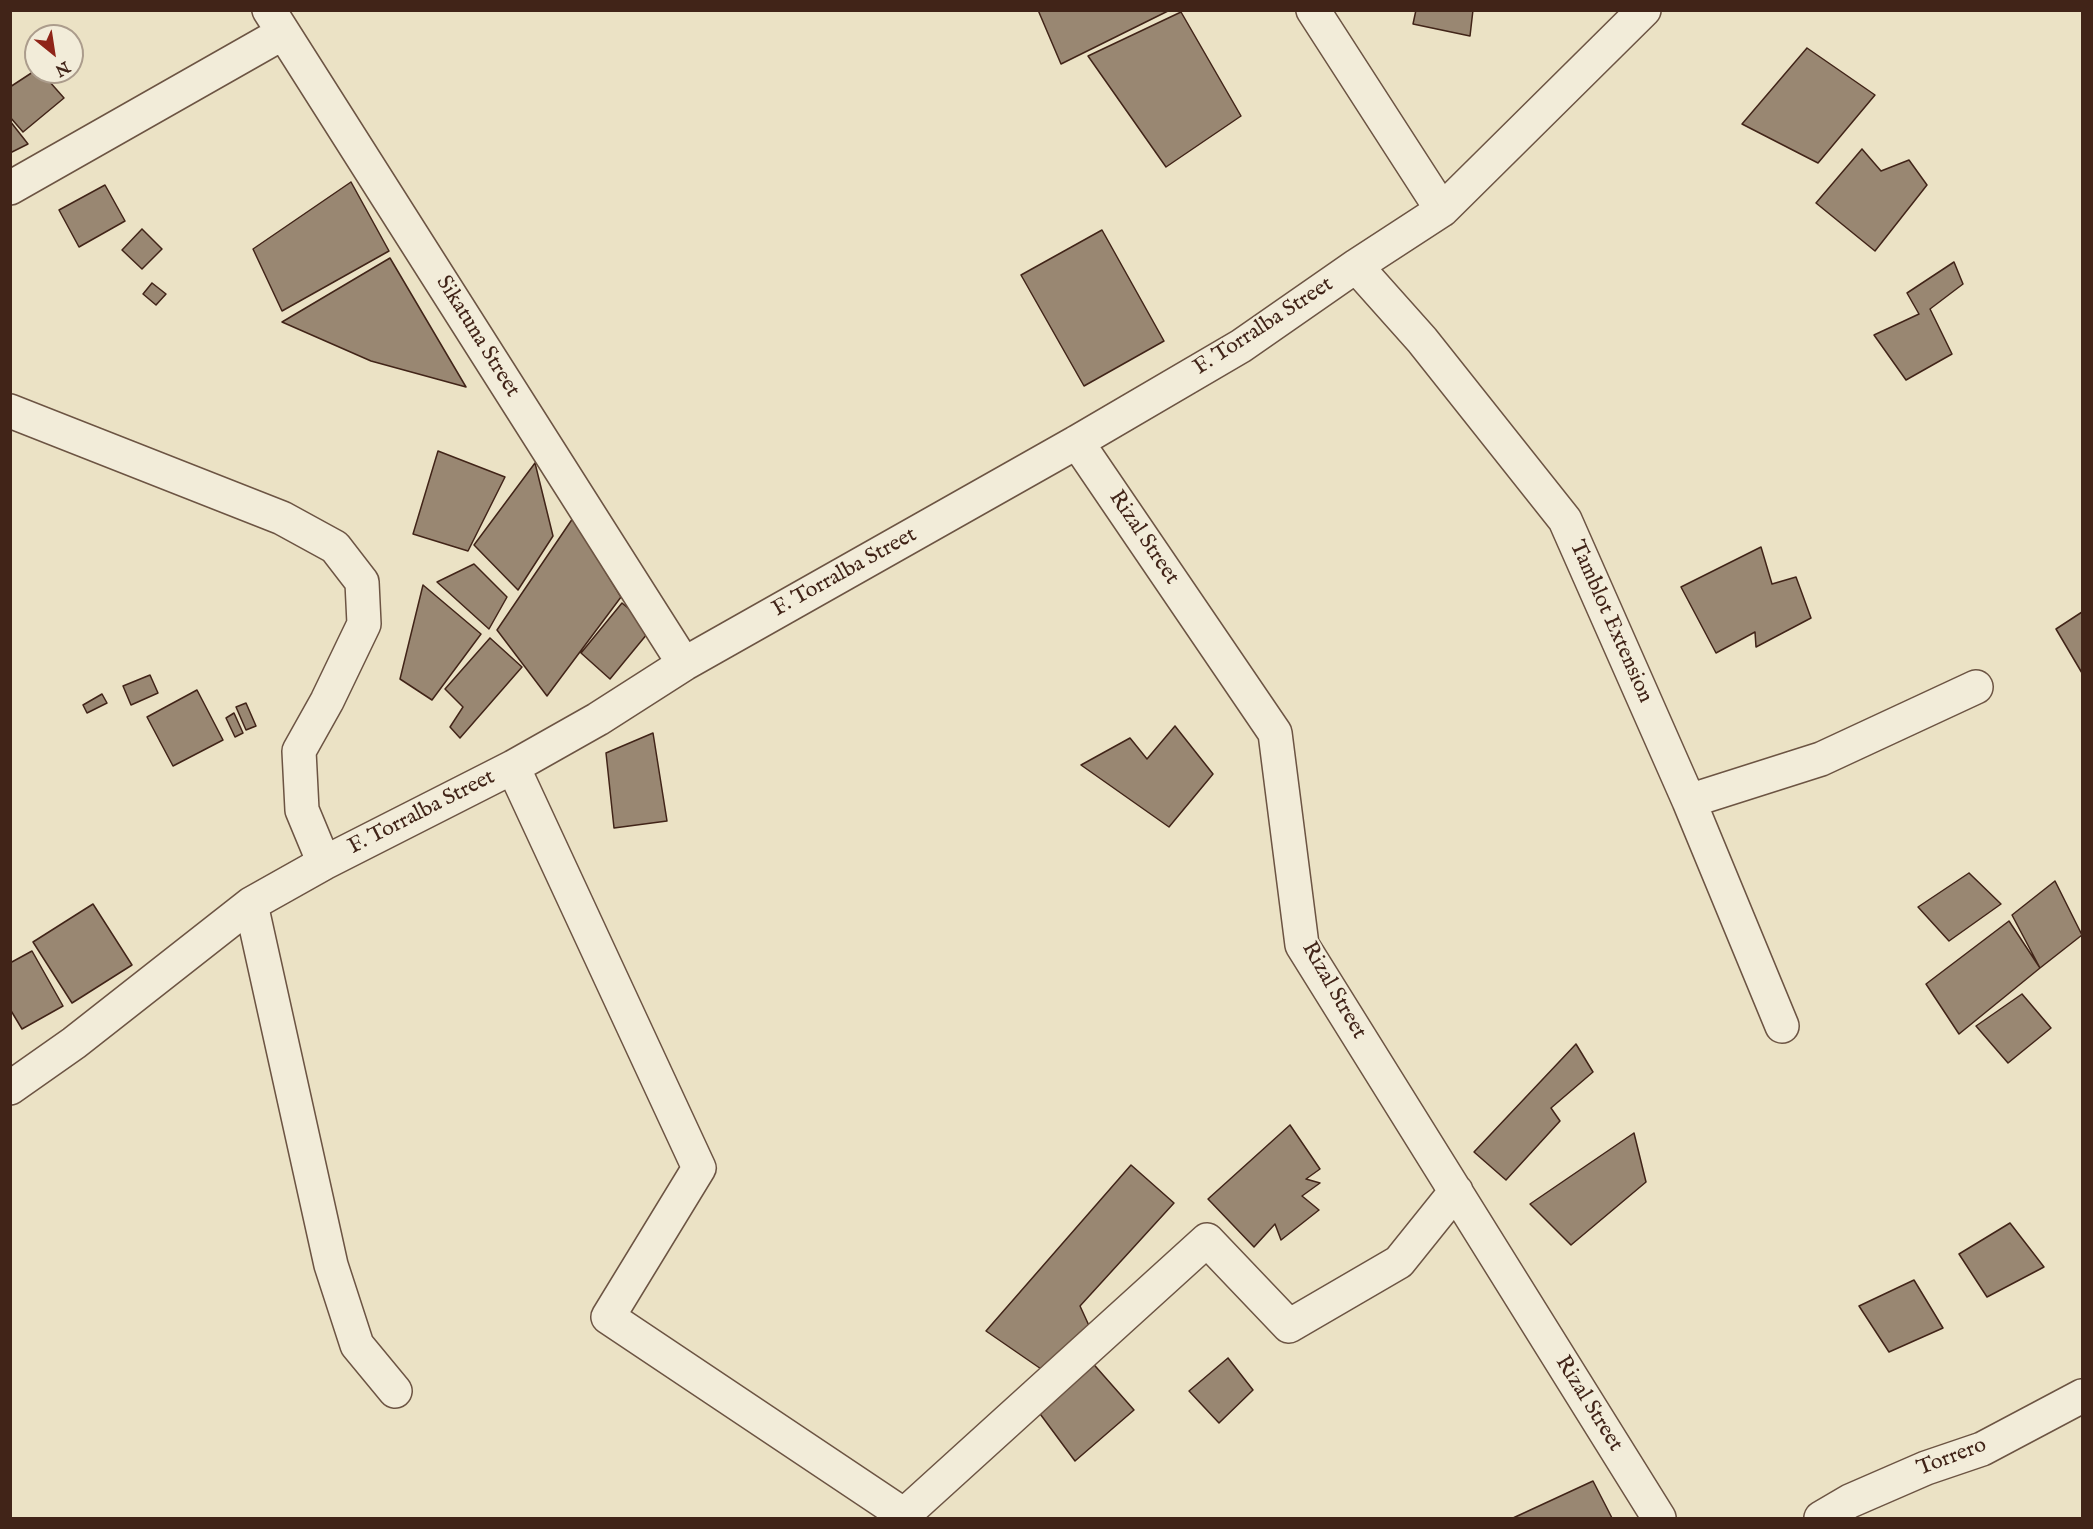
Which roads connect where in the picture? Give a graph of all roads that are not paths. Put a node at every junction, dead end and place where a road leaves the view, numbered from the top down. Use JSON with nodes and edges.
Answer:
{"nodes":[{"id":1,"x":1313,"y":10,"type":"edge"},
{"id":2,"x":1644,"y":10,"type":"edge"},
{"id":3,"x":276,"y":22,"type":"edge"},
{"id":4,"x":10,"y":188,"type":"edge"},
{"id":5,"x":1442,"y":210,"type":"junction"},
{"id":6,"x":1356,"y":266,"type":"junction"},
{"id":7,"x":10,"y":411,"type":"edge"},
{"id":8,"x":1077,"y":442,"type":"junction"},
{"id":9,"x":684,"y":664,"type":"junction"},
{"id":10,"x":1976,"y":687,"type":"dead end"},
{"id":11,"x":513,"y":767,"type":"junction"},
{"id":12,"x":1689,"y":801,"type":"junction"},
{"id":13,"x":324,"y":863,"type":"junction"},
{"id":14,"x":251,"y":904,"type":"junction"},
{"id":15,"x":1782,"y":1026,"type":"dead end"},
{"id":16,"x":10,"y":1088,"type":"edge"},
{"id":17,"x":1456,"y":1191,"type":"junction"},
{"id":18,"x":395,"y":1391,"type":"dead end"},
{"id":19,"x":2082,"y":1396,"type":"edge"},
{"id":20,"x":1855,"y":1510,"type":"edge"},
{"id":21,"x":1659,"y":1518,"type":"edge"},
{"id":22,"x":1821,"y":1518,"type":"edge"}],
"edges":[{"from":1,"to":5,"type":"street"},
{"from":2,"to":5,"type":"street","name":"F. Torralba Street"},
{"from":3,"to":4,"type":"street"},
{"from":3,"to":9,"type":"street","name":"Sikatuna Street"},
{"from":5,"to":6,"type":"street","name":"F. Torralba Street"},
{"from":6,"to":8,"type":"street","name":"F. Torralba Street"},
{"from":6,"to":12,"type":"street","name":"Tamblot Extension"},
{"from":7,"to":13,"type":"street"},
{"from":8,"to":9,"type":"street","name":"F. Torralba Street"},
{"from":8,"to":17,"type":"street","name":"Rizal Street"},
{"from":9,"to":11,"type":"street","name":"F. Torralba Street"},
{"from":10,"to":12,"type":"street"},
{"from":11,"to":13,"type":"street","name":"F. Torralba Street"},
{"from":11,"to":17,"type":"street"},
{"from":12,"to":15,"type":"street","name":"Tamblot Extension"},
{"from":13,"to":14,"type":"street","name":"F. Torralba Street"},
{"from":14,"to":16,"type":"street","name":"F. Torralba Street"},
{"from":14,"to":18,"type":"street"},
{"from":17,"to":21,"type":"street","name":"Rizal Street"},
{"from":19,"to":20,"type":"street","name":"Torrero"},
{"from":20,"to":22,"type":"street","name":"Torrero"}]}
